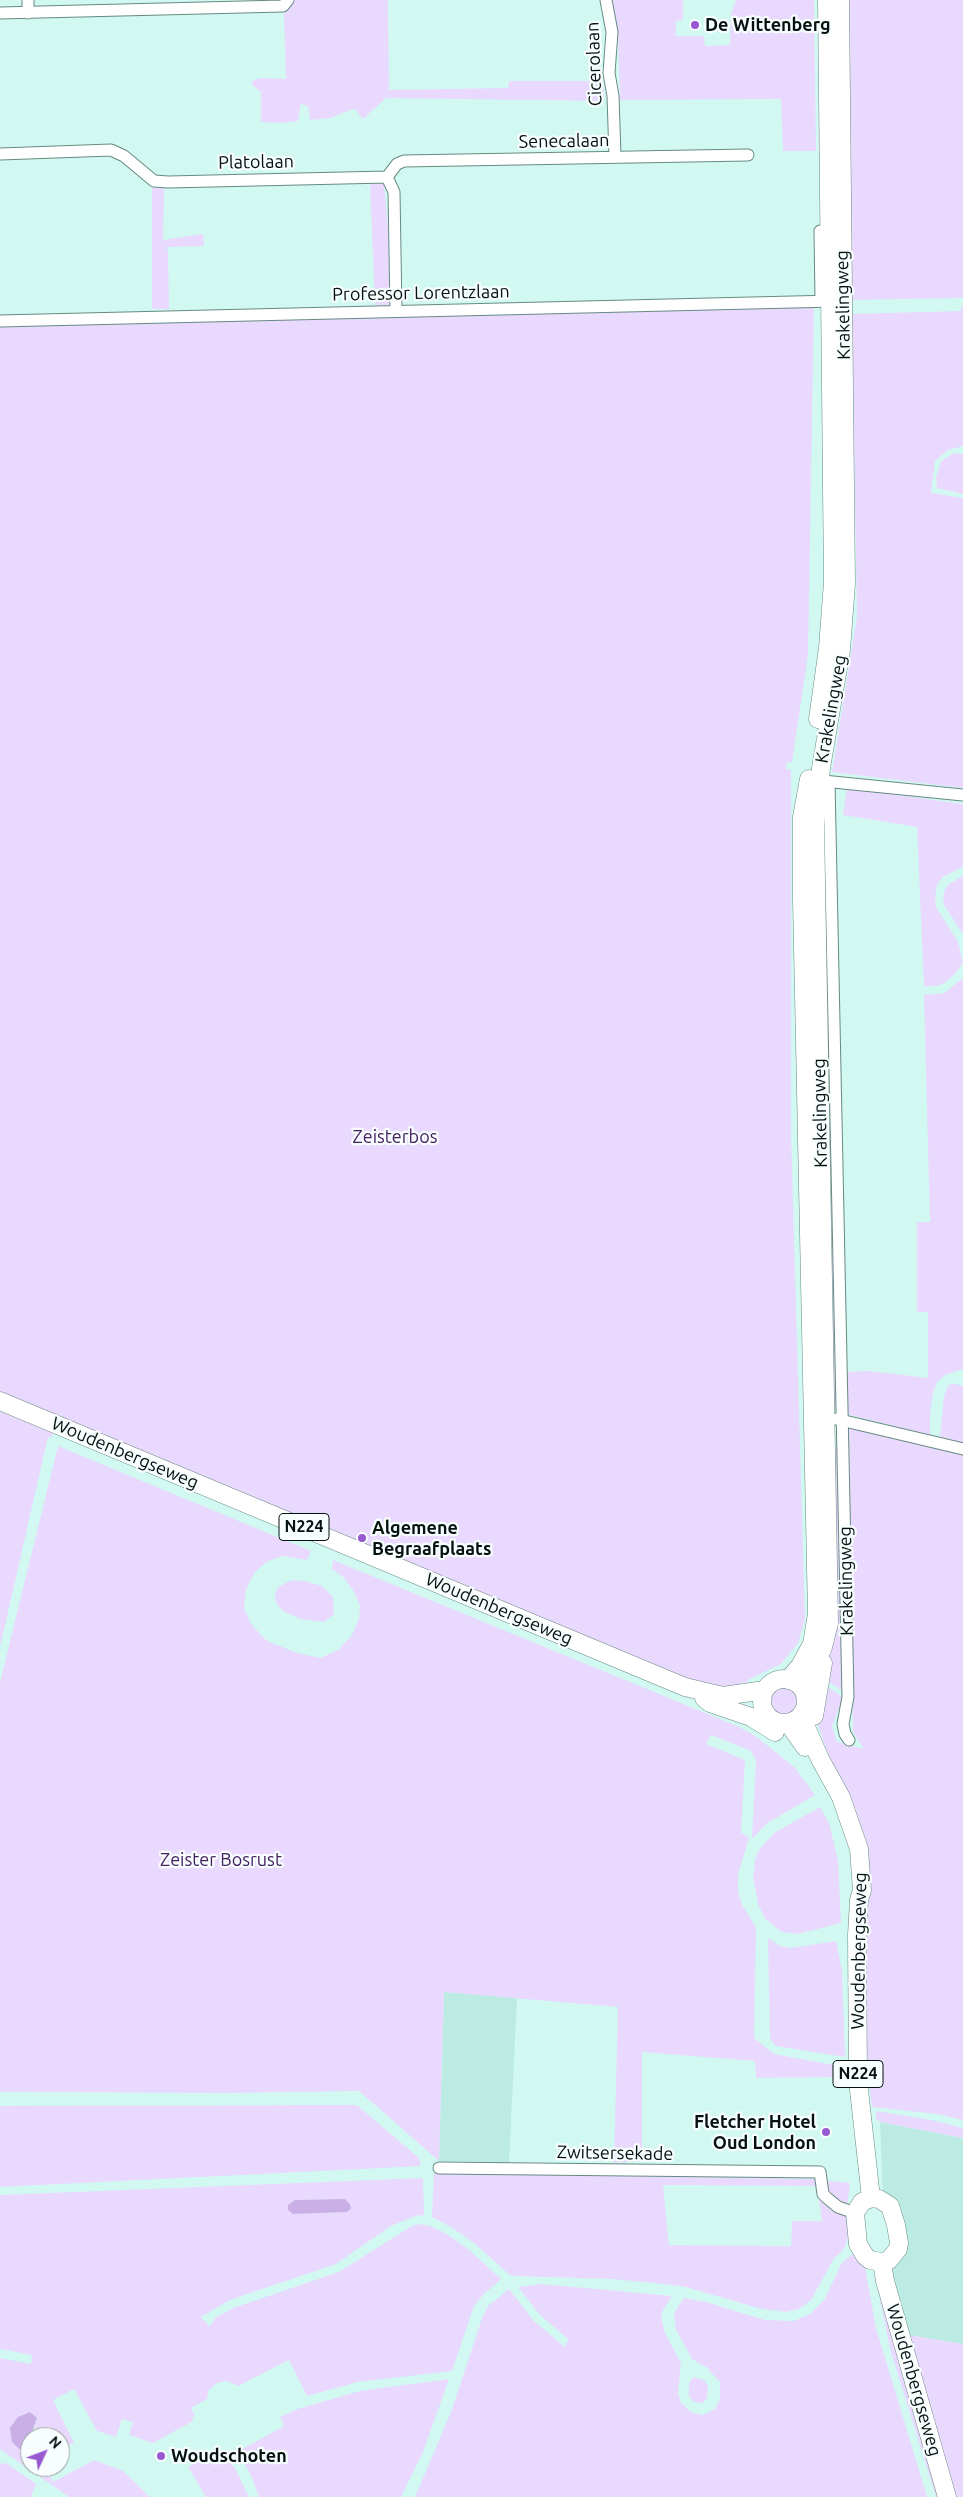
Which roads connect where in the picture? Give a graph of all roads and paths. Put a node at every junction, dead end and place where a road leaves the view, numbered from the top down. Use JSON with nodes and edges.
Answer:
{"nodes":[{"id":1,"x":28,"y":0,"type":"edge"},
{"id":2,"x":288,"y":0,"type":"edge"},
{"id":3,"x":606,"y":0,"type":"edge"},
{"id":4,"x":827,"y":0,"type":"edge"},
{"id":5,"x":840,"y":0,"type":"edge"},
{"id":6,"x":28,"y":12,"type":"junction"},
{"id":7,"x":0,"y":13,"type":"edge"},
{"id":8,"x":0,"y":154,"type":"edge"},
{"id":9,"x":748,"y":155,"type":"dead end"},
{"id":10,"x":614,"y":157,"type":"junction"},
{"id":11,"x":386,"y":177,"type":"junction"},
{"id":12,"x":820,"y":231,"type":"dead end"},
{"id":13,"x":832,"y":301,"type":"junction"},
{"id":14,"x":396,"y":311,"type":"junction"},
{"id":15,"x":0,"y":321,"type":"edge"},
{"id":16,"x":819,"y":779,"type":"junction"},
{"id":17,"x":963,"y":795,"type":"edge"},
{"id":18,"x":0,"y":1401,"type":"edge"},
{"id":19,"x":828,"y":1418,"type":"junction"},
{"id":20,"x":963,"y":1449,"type":"edge"},
{"id":21,"x":823,"y":1647,"type":"junction"},
{"id":22,"x":788,"y":1680,"type":"junction"},
{"id":23,"x":695,"y":1690,"type":"junction"},
{"id":24,"x":765,"y":1690,"type":"junction"},
{"id":25,"x":804,"y":1690,"type":"junction"},
{"id":26,"x":723,"y":1696,"type":"junction"},
{"id":27,"x":764,"y":1710,"type":"junction"},
{"id":28,"x":794,"y":1720,"type":"junction"},
{"id":29,"x":849,"y":1740,"type":"dead end"},
{"id":30,"x":812,"y":1750,"type":"junction"},
{"id":31,"x":439,"y":2168,"type":"dead end"},
{"id":32,"x":871,"y":2198,"type":"junction"},
{"id":33,"x":855,"y":2213,"type":"junction"},
{"id":34,"x":882,"y":2262,"type":"junction"},
{"id":35,"x":947,"y":2497,"type":"edge"}],
"edges":[{"from":1,"to":6,"type":"street"},
{"from":2,"to":6,"type":"street"},
{"from":3,"to":10,"type":"street","name":"Cicerolaan"},
{"from":4,"to":13,"type":"main road","name":"Krakelingweg"},
{"from":5,"to":13,"type":"main road","name":"Krakelingweg"},
{"from":6,"to":7,"type":"street"},
{"from":8,"to":11,"type":"street","name":"Platolaan"},
{"from":9,"to":10,"type":"street","name":"Senecalaan"},
{"from":10,"to":11,"type":"street","name":"Senecalaan"},
{"from":11,"to":14,"type":"street"},
{"from":12,"to":13,"type":"street","name":"Krakelingweg"},
{"from":13,"to":14,"type":"street","name":"Professor Lorentzlaan"},
{"from":13,"to":16,"type":"main road","name":"Krakelingweg"},
{"from":14,"to":15,"type":"street","name":"Professor Lorentzlaan"},
{"from":16,"to":17,"type":"street"},
{"from":16,"to":19,"type":"main road","name":"Krakelingweg"},
{"from":18,"to":23,"type":"main road","name":"Woudenbergseweg","number":"N224"},
{"from":19,"to":20,"type":"street"},
{"from":19,"to":21,"type":"main road","name":"Krakelingweg"},
{"from":19,"to":22,"type":"main road","name":"Krakelingweg"},
{"from":19,"to":29,"type":"street","name":"Krakelingweg"},
{"from":21,"to":25,"type":"main road","name":"Krakelingweg"},
{"from":21,"to":30,"type":"main road"},
{"from":22,"to":24,"type":"main road","number":"N224"},
{"from":22,"to":25,"type":"main road"},
{"from":23,"to":26,"type":"main road","name":"Woudenbergseweg","number":"N224"},
{"from":23,"to":30,"type":"main road","number":"N224"},
{"from":24,"to":26,"type":"main road","name":"Woudenbergseweg","number":"N224"},
{"from":24,"to":27,"type":"main road"},
{"from":25,"to":28,"type":"main road"},
{"from":26,"to":27,"type":"main road","name":"Woudenbergseweg","number":"N224"},
{"from":27,"to":28,"type":"main road","number":"N224"},
{"from":28,"to":30,"type":"main road","number":"N224"},
{"from":30,"to":32,"type":"main road","name":"Woudenbergseweg","number":"N224"},
{"from":31,"to":33,"type":"street","name":"Zwitsersekade"},
{"from":32,"to":33,"type":"main road"},
{"from":32,"to":34,"type":"main road"},
{"from":33,"to":34,"type":"main road"},
{"from":34,"to":35,"type":"main road","name":"Woudenbergseweg"}]}
